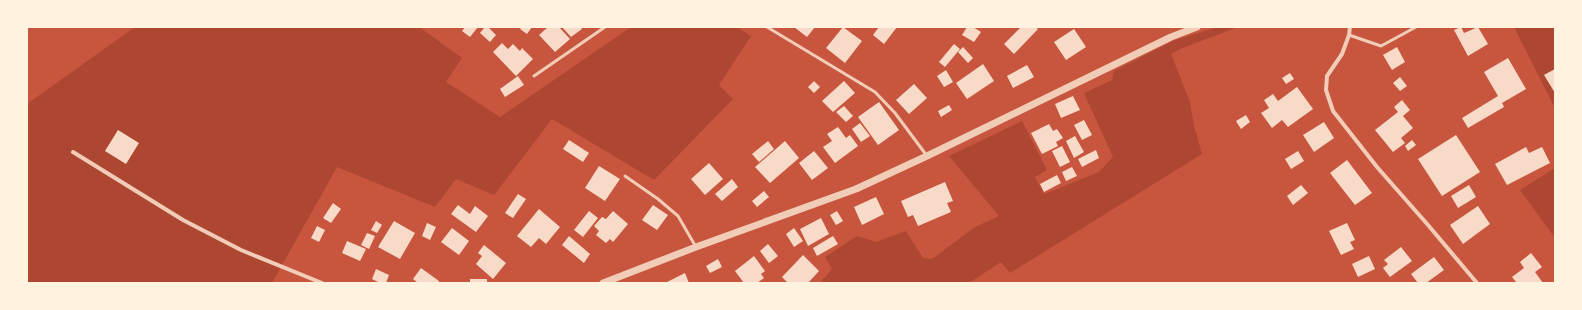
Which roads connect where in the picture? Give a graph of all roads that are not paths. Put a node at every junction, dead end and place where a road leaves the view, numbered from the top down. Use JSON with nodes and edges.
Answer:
{"nodes":[{"id":1,"x":604,"y":27,"type":"edge"},
{"id":2,"x":767,"y":27,"type":"edge"},
{"id":3,"x":1197,"y":27,"type":"edge"},
{"id":4,"x":1350,"y":27,"type":"edge"},
{"id":5,"x":1416,"y":27,"type":"edge"},
{"id":6,"x":1349,"y":35,"type":"junction"},
{"id":7,"x":534,"y":76,"type":"dead end"},
{"id":8,"x":73,"y":152,"type":"dead end"},
{"id":9,"x":927,"y":156,"type":"junction"},
{"id":10,"x":625,"y":176,"type":"dead end"},
{"id":11,"x":696,"y":247,"type":"junction"},
{"id":12,"x":322,"y":283,"type":"edge"},
{"id":13,"x":603,"y":283,"type":"edge"},
{"id":14,"x":1477,"y":283,"type":"edge"}],
"edges":[{"from":1,"to":7,"type":"lane"},
{"from":2,"to":9,"type":"lane"},
{"from":3,"to":9,"type":"street"},
{"from":4,"to":6,"type":"street"},
{"from":5,"to":6,"type":"lane"},
{"from":6,"to":14,"type":"street"},
{"from":8,"to":12,"type":"street"},
{"from":9,"to":11,"type":"street"},
{"from":10,"to":11,"type":"lane"},
{"from":11,"to":13,"type":"street"}]}
